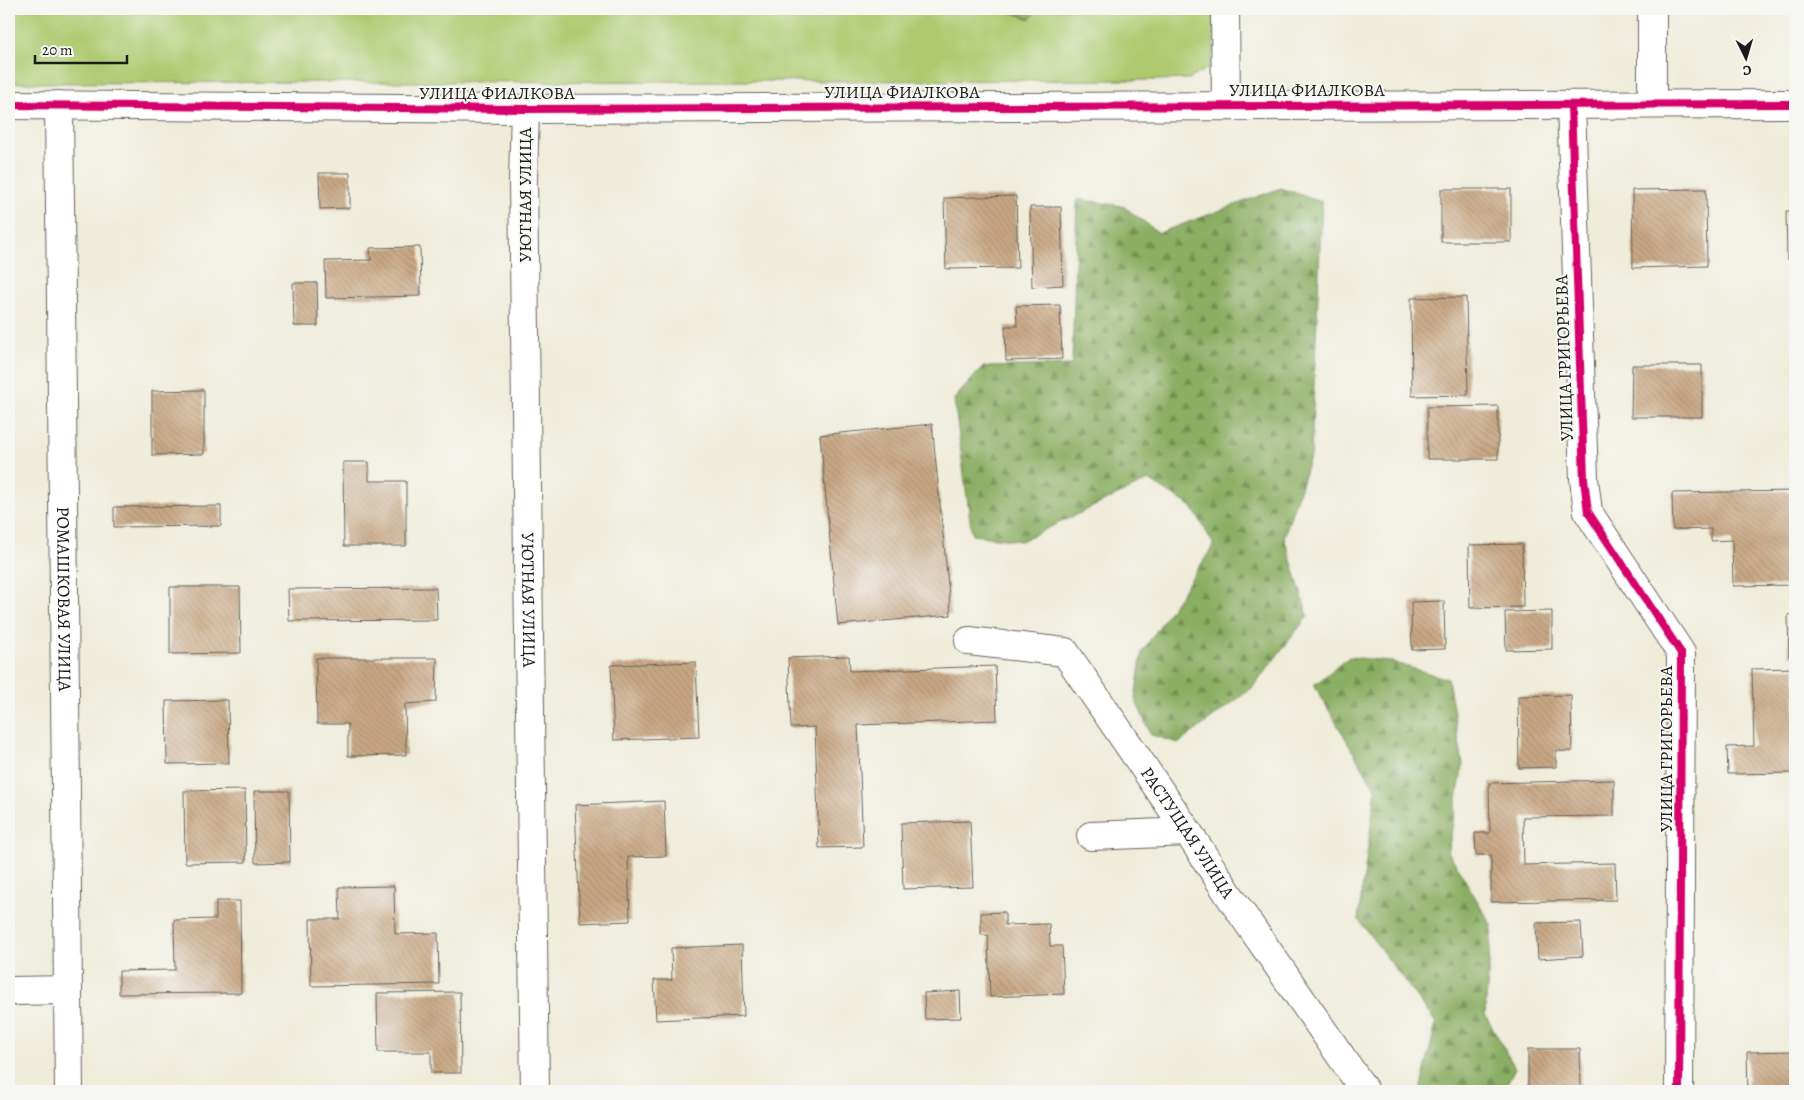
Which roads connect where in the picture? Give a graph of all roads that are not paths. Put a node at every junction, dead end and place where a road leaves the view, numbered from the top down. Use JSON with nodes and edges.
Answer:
{"nodes":[{"id":1,"x":1225,"y":9,"type":"edge"},
{"id":2,"x":1652,"y":9,"type":"edge"},
{"id":3,"x":1652,"y":104,"type":"junction"},
{"id":4,"x":1795,"y":104,"type":"edge"},
{"id":5,"x":9,"y":105,"type":"edge"},
{"id":6,"x":59,"y":105,"type":"junction"},
{"id":7,"x":1570,"y":105,"type":"junction"},
{"id":8,"x":1226,"y":106,"type":"junction"},
{"id":9,"x":525,"y":109,"type":"junction"},
{"id":10,"x":969,"y":641,"type":"dead end"},
{"id":11,"x":1188,"y":832,"type":"junction"},
{"id":12,"x":1091,"y":836,"type":"dead end"},
{"id":13,"x":66,"y":990,"type":"junction"},
{"id":14,"x":13,"y":991,"type":"dead end"},
{"id":15,"x":69,"y":1091,"type":"edge"},
{"id":16,"x":535,"y":1091,"type":"edge"},
{"id":17,"x":1365,"y":1091,"type":"edge"},
{"id":18,"x":1679,"y":1091,"type":"edge"}],
"edges":[{"from":1,"to":8,"type":"street"},
{"from":2,"to":3,"type":"street"},
{"from":3,"to":4,"type":"street","name":"УЛИЦА ФИАЛКОВА"},
{"from":3,"to":7,"type":"street","name":"УЛИЦА ФИАЛКОВА"},
{"from":5,"to":6,"type":"street","name":"УЛИЦА ФИАЛКОВА"},
{"from":6,"to":9,"type":"street","name":"УЛИЦА ФИАЛКОВА"},
{"from":6,"to":13,"type":"street","name":"РОМАШКОВАЯ УЛИЦА"},
{"from":7,"to":8,"type":"street","name":"УЛИЦА ФИАЛКОВА"},
{"from":7,"to":18,"type":"street","name":"УЛИЦА ГРИГОРЬЕВА"},
{"from":8,"to":9,"type":"street","name":"УЛИЦА ФИАЛКОВА"},
{"from":9,"to":16,"type":"street","name":"УЮТНАЯ УЛИЦА"},
{"from":10,"to":11,"type":"street","name":"РАСТУЩАЯ УЛИЦА"},
{"from":11,"to":12,"type":"street"},
{"from":11,"to":17,"type":"street","name":"РАСТУЩАЯ УЛИЦА"},
{"from":13,"to":14,"type":"street"},
{"from":13,"to":15,"type":"street","name":"РОМАШКОВАЯ УЛИЦА"}]}
